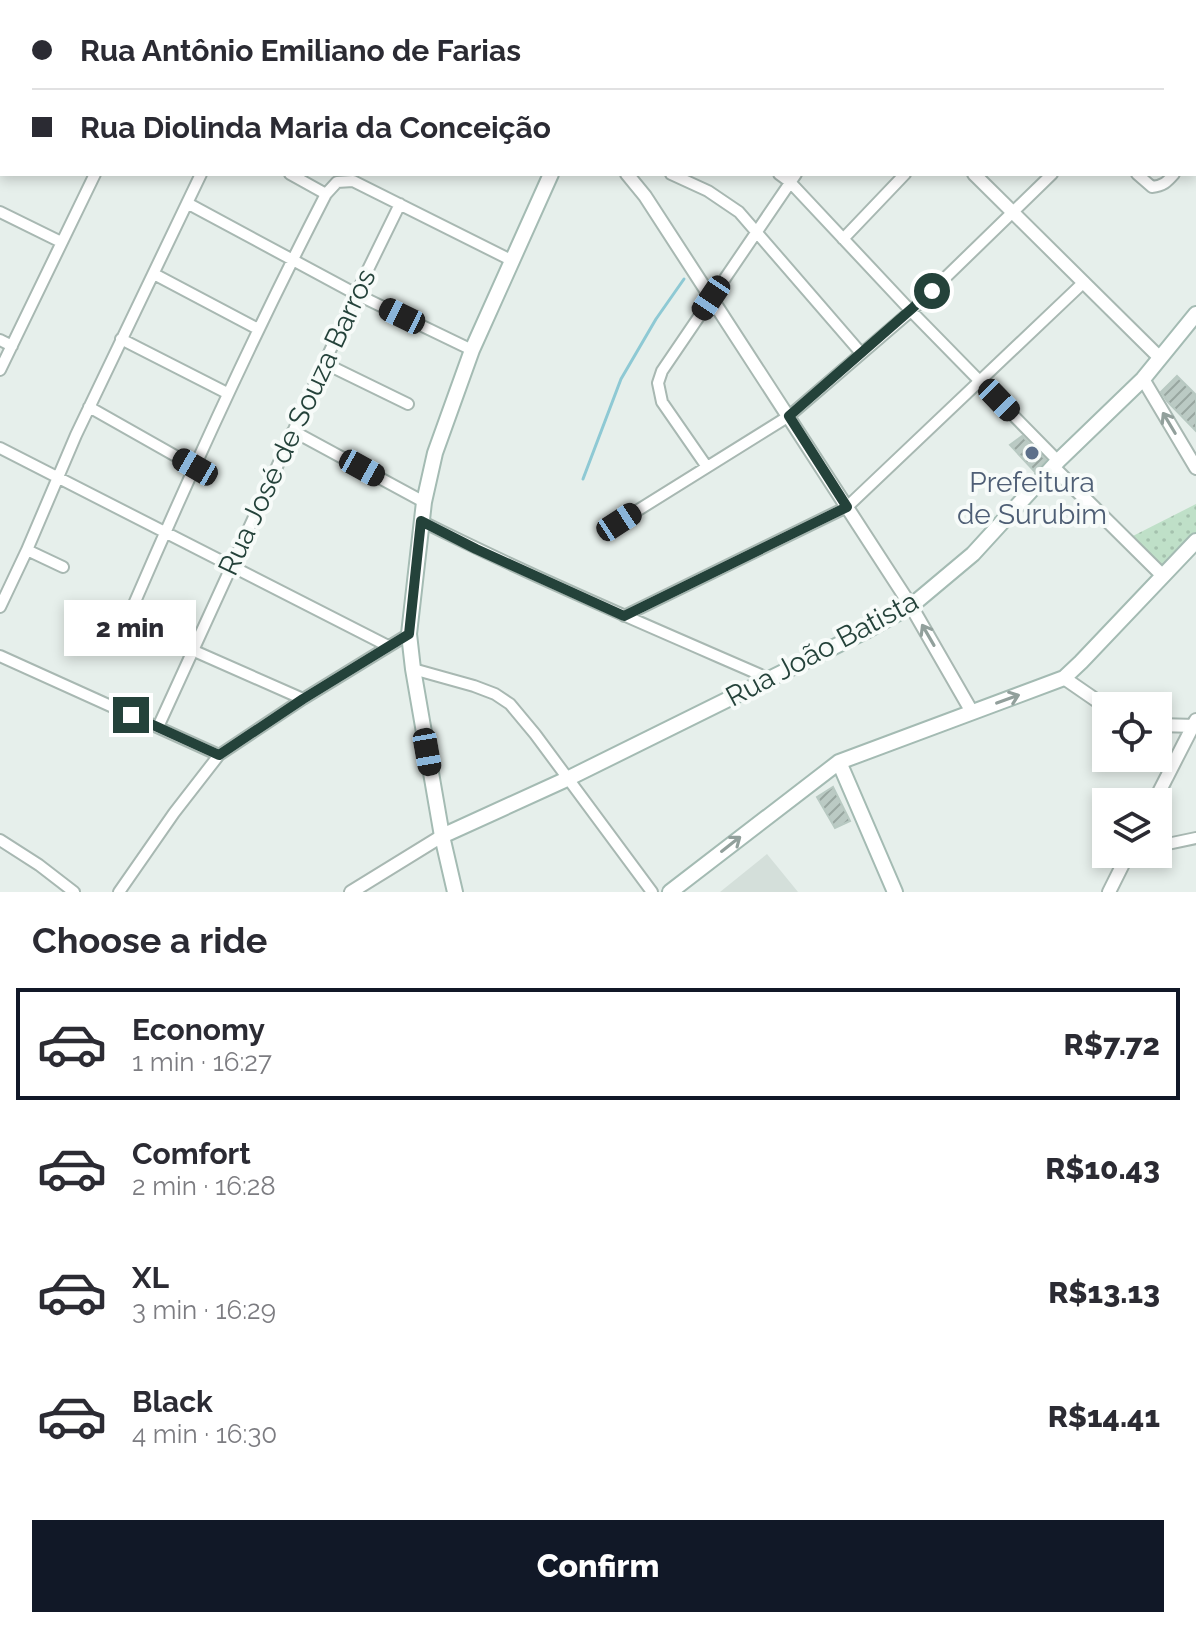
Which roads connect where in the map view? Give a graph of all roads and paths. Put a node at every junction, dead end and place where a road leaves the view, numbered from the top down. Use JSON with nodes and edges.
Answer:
{"nodes":[{"id":1,"x":94,"y":176,"type":"edge"},
{"id":2,"x":200,"y":176,"type":"edge"},
{"id":3,"x":294,"y":176,"type":"edge"},
{"id":4,"x":550,"y":176,"type":"edge"},
{"id":5,"x":632,"y":176,"type":"edge"},
{"id":6,"x":675,"y":176,"type":"edge"},
{"id":7,"x":903,"y":176,"type":"edge"},
{"id":8,"x":976,"y":176,"type":"edge"},
{"id":9,"x":1050,"y":176,"type":"edge"},
{"id":10,"x":1139,"y":176,"type":"edge"},
{"id":11,"x":1172,"y":176,"type":"edge"},
{"id":12,"x":793,"y":178,"type":"edge"},
{"id":13,"x":326,"y":194,"type":"junction"},
{"id":14,"x":187,"y":203,"type":"junction"},
{"id":15,"x":400,"y":204,"type":"junction"},
{"id":16,"x":0,"y":212,"type":"edge"},
{"id":17,"x":1014,"y":213,"type":"junction"},
{"id":18,"x":757,"y":232,"type":"junction"},
{"id":19,"x":843,"y":239,"type":"junction"},
{"id":20,"x":61,"y":242,"type":"junction"},
{"id":21,"x":292,"y":260,"type":"junction"},
{"id":22,"x":511,"y":260,"type":"junction"},
{"id":23,"x":154,"y":274,"type":"junction"},
{"id":24,"x":1084,"y":282,"type":"junction"},
{"id":25,"x":356,"y":294,"type":"junction"},
{"id":26,"x":711,"y":298,"type":"junction"},
{"id":27,"x":911,"y":311,"type":"junction"},
{"id":28,"x":1196,"y":314,"type":"edge"},
{"id":29,"x":258,"y":329,"type":"junction"},
{"id":30,"x":121,"y":339,"type":"junction"},
{"id":31,"x":0,"y":340,"type":"edge"},
{"id":32,"x":12,"y":346,"type":"junction"},
{"id":33,"x":472,"y":350,"type":"junction"},
{"id":34,"x":861,"y":353,"type":"junction"},
{"id":35,"x":1159,"y":357,"type":"junction"},
{"id":36,"x":324,"y":363,"type":"junction"},
{"id":37,"x":0,"y":370,"type":"edge"},
{"id":38,"x":980,"y":379,"type":"junction"},
{"id":39,"x":1143,"y":379,"type":"junction"},
{"id":40,"x":227,"y":393,"type":"junction"},
{"id":41,"x":408,"y":404,"type":"dead end"},
{"id":42,"x":89,"y":407,"type":"junction"},
{"id":43,"x":789,"y":416,"type":"junction"},
{"id":44,"x":293,"y":431,"type":"junction"},
{"id":45,"x":0,"y":448,"type":"edge"},
{"id":46,"x":1055,"y":464,"type":"junction"},
{"id":47,"x":195,"y":467,"type":"junction"},
{"id":48,"x":707,"y":467,"type":"junction"},
{"id":49,"x":1196,"y":468,"type":"edge"},
{"id":50,"x":57,"y":477,"type":"junction"},
{"id":51,"x":424,"y":502,"type":"junction"},
{"id":52,"x":847,"y":507,"type":"junction"},
{"id":53,"x":421,"y":521,"type":"junction"},
{"id":54,"x":619,"y":522,"type":"dead end"},
{"id":55,"x":165,"y":532,"type":"junction"},
{"id":56,"x":1196,"y":541,"type":"edge"},
{"id":57,"x":27,"y":550,"type":"junction"},
{"id":58,"x":231,"y":565,"type":"junction"},
{"id":59,"x":63,"y":567,"type":"dead end"},
{"id":60,"x":1163,"y":576,"type":"junction"},
{"id":61,"x":134,"y":604,"type":"dead end"},
{"id":62,"x":911,"y":606,"type":"junction"},
{"id":63,"x":0,"y":607,"type":"edge"},
{"id":64,"x":624,"y":616,"type":"junction"},
{"id":65,"x":409,"y":634,"type":"junction"},
{"id":66,"x":388,"y":646,"type":"junction"},
{"id":67,"x":192,"y":650,"type":"junction"},
{"id":68,"x":0,"y":656,"type":"edge"},
{"id":69,"x":413,"y":669,"type":"junction"},
{"id":70,"x":1064,"y":678,"type":"junction"},
{"id":71,"x":770,"y":679,"type":"junction"},
{"id":72,"x":1092,"y":697,"type":"edge"},
{"id":73,"x":303,"y":699,"type":"junction"},
{"id":74,"x":972,"y":712,"type":"junction"},
{"id":75,"x":1195,"y":724,"type":"edge"},
{"id":76,"x":1172,"y":725,"type":"edge"},
{"id":77,"x":158,"y":727,"type":"junction"},
{"id":78,"x":219,"y":755,"type":"junction"},
{"id":79,"x":839,"y":762,"type":"junction"},
{"id":80,"x":567,"y":779,"type":"junction"},
{"id":81,"x":1161,"y":788,"type":"edge"},
{"id":82,"x":442,"y":836,"type":"junction"},
{"id":83,"x":1196,"y":838,"type":"edge"},
{"id":84,"x":0,"y":840,"type":"edge"},
{"id":85,"x":1172,"y":843,"type":"edge"},
{"id":86,"x":1121,"y":868,"type":"edge"},
{"id":87,"x":358,"y":890,"type":"edge"},
{"id":88,"x":74,"y":892,"type":"edge"},
{"id":89,"x":119,"y":892,"type":"edge"},
{"id":90,"x":455,"y":892,"type":"edge"},
{"id":91,"x":652,"y":892,"type":"edge"},
{"id":92,"x":670,"y":892,"type":"edge"},
{"id":93,"x":895,"y":892,"type":"edge"},
{"id":94,"x":1109,"y":892,"type":"edge"}],
"edges":[{"from":1,"to":20,"type":"street"},
{"from":2,"to":14,"type":"street"},
{"from":3,"to":13,"type":"street"},
{"from":4,"to":22,"type":"main road"},
{"from":5,"to":26,"type":"street"},
{"from":6,"to":18,"type":"street"},
{"from":7,"to":19,"type":"street"},
{"from":8,"to":17,"type":"street"},
{"from":9,"to":17,"type":"street"},
{"from":10,"to":11,"type":"street"},
{"from":12,"to":18,"type":"street"},
{"from":12,"to":19,"type":"street"},
{"from":13,"to":15,"type":"street"},
{"from":13,"to":21,"type":"street"},
{"from":14,"to":21,"type":"street"},
{"from":14,"to":23,"type":"street"},
{"from":15,"to":22,"type":"street"},
{"from":15,"to":25,"type":"street","name":"Rua José de Souza Barros"},
{"from":16,"to":20,"type":"street"},
{"from":17,"to":24,"type":"street"},
{"from":17,"to":27,"type":"street"},
{"from":18,"to":26,"type":"street"},
{"from":18,"to":34,"type":"street"},
{"from":19,"to":27,"type":"street"},
{"from":20,"to":32,"type":"street"},
{"from":21,"to":25,"type":"street"},
{"from":21,"to":29,"type":"street"},
{"from":22,"to":33,"type":"main road"},
{"from":23,"to":29,"type":"street"},
{"from":23,"to":30,"type":"street"},
{"from":24,"to":35,"type":"street"},
{"from":24,"to":38,"type":"street"},
{"from":25,"to":33,"type":"street"},
{"from":25,"to":36,"type":"street","name":"Rua José de Souza Barros"},
{"from":26,"to":43,"type":"street"},
{"from":26,"to":48,"type":"street"},
{"from":27,"to":34,"type":"street"},
{"from":27,"to":38,"type":"street"},
{"from":28,"to":35,"type":"main road","name":"Rua João Batista"},
{"from":29,"to":40,"type":"street"},
{"from":30,"to":40,"type":"street"},
{"from":30,"to":42,"type":"street"},
{"from":31,"to":32,"type":"street"},
{"from":32,"to":37,"type":"street"},
{"from":33,"to":51,"type":"main road"},
{"from":34,"to":43,"type":"street"},
{"from":35,"to":39,"type":"main road","name":"Rua João Batista"},
{"from":36,"to":41,"type":"street"},
{"from":36,"to":44,"type":"street","name":"Rua José de Souza Barros"},
{"from":38,"to":46,"type":"street"},
{"from":38,"to":52,"type":"street"},
{"from":39,"to":46,"type":"main road","name":"Rua João Batista"},
{"from":49,"to":39,"type":"street","one_way":true},
{"from":40,"to":47,"type":"street"},
{"from":42,"to":47,"type":"street"},
{"from":42,"to":50,"type":"street"},
{"from":43,"to":48,"type":"street"},
{"from":43,"to":52,"type":"street"},
{"from":44,"to":51,"type":"street"},
{"from":44,"to":58,"type":"street","name":"Rua José de Souza Barros"},
{"from":45,"to":50,"type":"street"},
{"from":46,"to":60,"type":"street"},
{"from":46,"to":62,"type":"main road","name":"Rua João Batista"},
{"from":47,"to":55,"type":"street"},
{"from":48,"to":54,"type":"street"},
{"from":50,"to":55,"type":"street"},
{"from":50,"to":57,"type":"street"},
{"from":51,"to":53,"type":"main road"},
{"from":52,"to":62,"type":"street"},
{"from":52,"to":64,"type":"street"},
{"from":53,"to":64,"type":"street"},
{"from":53,"to":65,"type":"main road"},
{"from":55,"to":58,"type":"street"},
{"from":55,"to":61,"type":"street"},
{"from":56,"to":60,"type":"main road"},
{"from":57,"to":59,"type":"street"},
{"from":57,"to":63,"type":"street"},
{"from":58,"to":66,"type":"street"},
{"from":58,"to":67,"type":"street","name":"Rua José de Souza Barros"},
{"from":60,"to":70,"type":"main road"},
{"from":62,"to":71,"type":"main road","name":"Rua João Batista"},
{"from":74,"to":62,"type":"street","one_way":true},
{"from":64,"to":71,"type":"street"},
{"from":65,"to":66,"type":"street"},
{"from":65,"to":69,"type":"main road"},
{"from":66,"to":73,"type":"street"},
{"from":67,"to":73,"type":"street"},
{"from":67,"to":77,"type":"street","name":"Rua José de Souza Barros"},
{"from":68,"to":77,"type":"street"},
{"from":69,"to":80,"type":"street"},
{"from":69,"to":82,"type":"main road"},
{"from":70,"to":72,"type":"street"},
{"from":74,"to":70,"type":"main road","one_way":true},
{"from":71,"to":80,"type":"main road","name":"Rua João Batista"},
{"from":73,"to":78,"type":"street"},
{"from":74,"to":79,"type":"main road"},
{"from":75,"to":76,"type":"street"},
{"from":75,"to":81,"type":"street"},
{"from":77,"to":78,"type":"street"},
{"from":78,"to":89,"type":"street"},
{"from":92,"to":79,"type":"main road","one_way":true},
{"from":79,"to":93,"type":"main road"},
{"from":80,"to":82,"type":"main road","name":"Rua João Batista"},
{"from":80,"to":91,"type":"street"},
{"from":82,"to":87,"type":"street"},
{"from":82,"to":90,"type":"main road"},
{"from":83,"to":85,"type":"street"},
{"from":84,"to":88,"type":"street"},
{"from":86,"to":94,"type":"street"}]}
